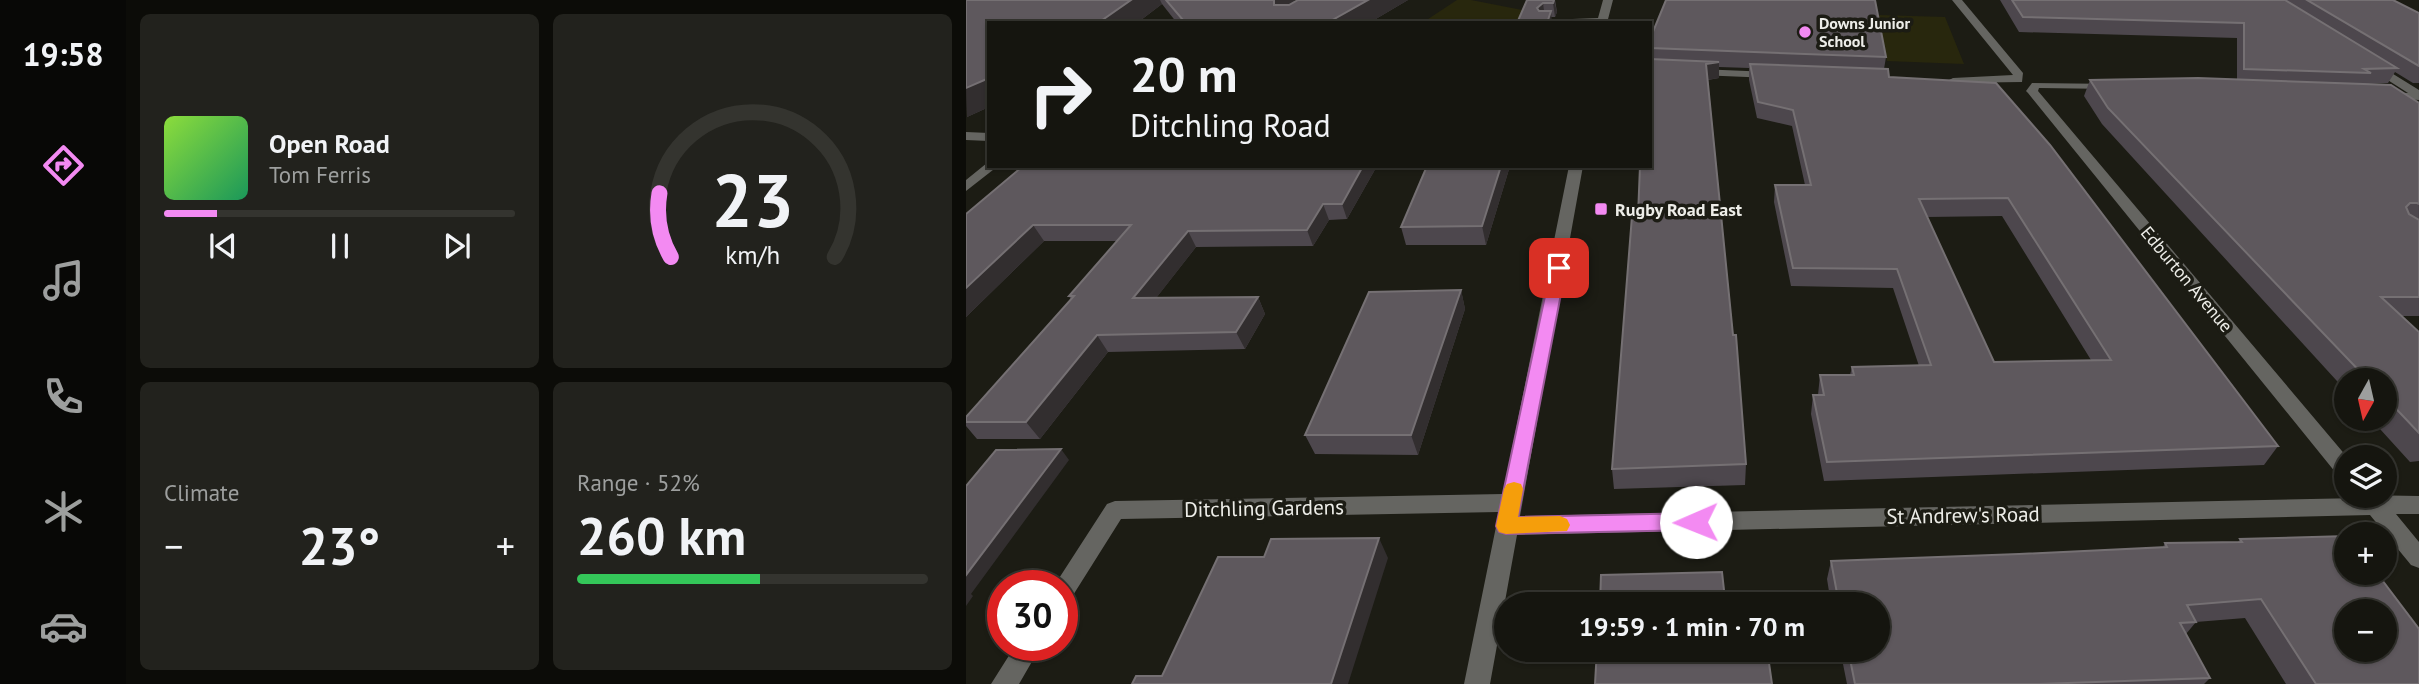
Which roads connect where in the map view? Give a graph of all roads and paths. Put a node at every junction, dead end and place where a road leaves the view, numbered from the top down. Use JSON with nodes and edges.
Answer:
{"nodes":[{"id":1,"x":1608,"y":0,"type":"edge"},
{"id":2,"x":1958,"y":0,"type":"edge"},
{"id":3,"x":1602,"y":21,"type":"edge"},
{"id":4,"x":2360,"y":58,"type":"edge"},
{"id":5,"x":1652,"y":70,"type":"edge"},
{"id":6,"x":1783,"y":76,"type":"edge"},
{"id":7,"x":1939,"y":81,"type":"edge"},
{"id":8,"x":2130,"y":87,"type":"edge"},
{"id":9,"x":2378,"y":95,"type":"edge"},
{"id":10,"x":2419,"y":96,"type":"edge"},
{"id":11,"x":966,"y":136,"type":"edge"},
{"id":12,"x":987,"y":137,"type":"edge"},
{"id":13,"x":990,"y":168,"type":"edge"},
{"id":14,"x":1576,"y":168,"type":"edge"},
{"id":15,"x":966,"y":187,"type":"edge"},
{"id":16,"x":2334,"y":456,"type":"edge"},
{"id":17,"x":2334,"y":502,"type":"edge"},
{"id":18,"x":1511,"y":503,"type":"junction"},
{"id":19,"x":2397,"y":503,"type":"edge"},
{"id":20,"x":2419,"y":505,"type":"edge"},
{"id":21,"x":2376,"y":508,"type":"edge"},
{"id":22,"x":1506,"y":526,"type":"junction"},
{"id":23,"x":2419,"y":558,"type":"edge"},
{"id":24,"x":1077,"y":570,"type":"edge"},
{"id":25,"x":1019,"y":661,"type":"edge"},
{"id":26,"x":1004,"y":684,"type":"edge"},
{"id":27,"x":1477,"y":684,"type":"edge"}],
"edges":[{"from":1,"to":3,"type":"street"},
{"from":2,"to":7,"type":"street"},
{"from":4,"to":10,"type":"street"},
{"from":5,"to":6,"type":"street"},
{"from":8,"to":16,"type":"street","name":"Edburton Avenue"},
{"from":9,"to":10,"type":"street"},
{"from":11,"to":12,"type":"street"},
{"from":13,"to":15,"type":"street"},
{"from":14,"to":18,"type":"street"},
{"from":17,"to":22,"type":"street","name":"St Andrew's Road"},
{"from":18,"to":22,"type":"street"},
{"from":18,"to":24,"type":"street","name":"Ditchling Gardens"},
{"from":19,"to":20,"type":"street","name":"St Andrew's Road"},
{"from":21,"to":23,"type":"street"},
{"from":22,"to":27,"type":"street"},
{"from":25,"to":26,"type":"street"}]}
